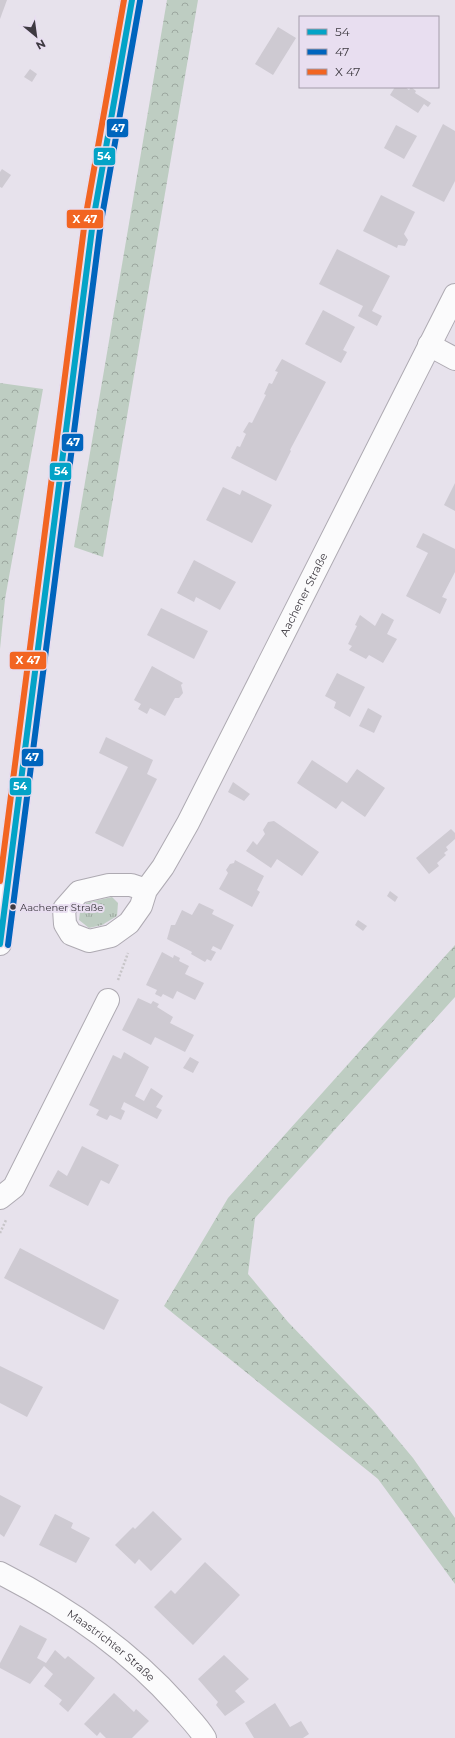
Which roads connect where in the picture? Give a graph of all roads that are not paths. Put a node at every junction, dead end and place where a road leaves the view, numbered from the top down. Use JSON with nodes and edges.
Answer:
{"nodes":[{"id":1,"x":132,"y":0,"type":"edge"},
{"id":2,"x":455,"y":295,"type":"edge"},
{"id":3,"x":429,"y":346,"type":"junction"},
{"id":4,"x":455,"y":359,"type":"edge"},
{"id":5,"x":146,"y":890,"type":"junction"},
{"id":6,"x":0,"y":944,"type":"edge"},
{"id":7,"x":108,"y":1000,"type":"road end"},
{"id":8,"x":0,"y":1198,"type":"edge"},
{"id":9,"x":0,"y":1573,"type":"edge"},
{"id":10,"x":205,"y":1738,"type":"edge"}],
"edges":[{"from":1,"to":6,"type":"street"},
{"from":2,"to":3,"type":"street","name":"Aachener Straße"},
{"from":3,"to":4,"type":"street"},
{"from":3,"to":5,"type":"street","name":"Aachener Straße"},
{"from":5,"to":5,"type":"street","name":"Aachener Straße"},
{"from":7,"to":8,"type":"street"},
{"from":9,"to":10,"type":"street","name":"Maastrichter Straße"}]}
